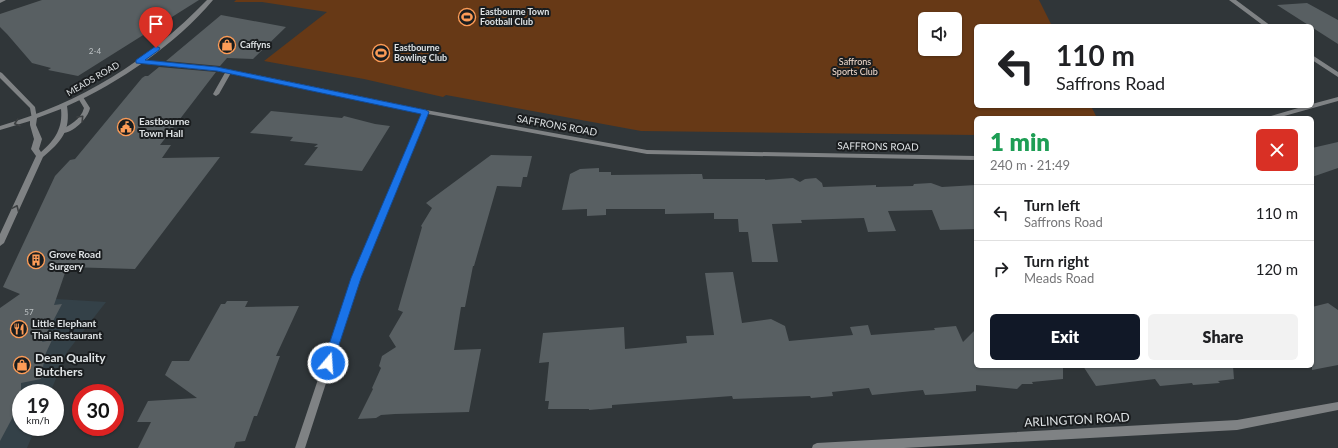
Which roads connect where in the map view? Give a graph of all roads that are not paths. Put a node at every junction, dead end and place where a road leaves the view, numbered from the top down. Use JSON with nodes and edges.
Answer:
{"nodes":[{"id":1,"x":210,"y":0,"type":"edge"},
{"id":2,"x":1232,"y":0,"type":"edge"},
{"id":3,"x":1265,"y":24,"type":"edge"},
{"id":4,"x":1314,"y":58,"type":"edge"},
{"id":5,"x":139,"y":62,"type":"junction"},
{"id":6,"x":229,"y":71,"type":"junction"},
{"id":7,"x":0,"y":74,"type":"edge"},
{"id":8,"x":1338,"y":75,"type":"edge"},
{"id":9,"x":216,"y":94,"type":"dead end"},
{"id":10,"x":81,"y":98,"type":"junction"},
{"id":11,"x":1338,"y":99,"type":"edge"},
{"id":12,"x":64,"y":106,"type":"junction"},
{"id":13,"x":1314,"y":106,"type":"edge"},
{"id":14,"x":1305,"y":108,"type":"edge"},
{"id":15,"x":426,"y":112,"type":"junction"},
{"id":16,"x":1276,"y":116,"type":"edge"},
{"id":17,"x":34,"y":118,"type":"junction"},
{"id":18,"x":0,"y":128,"type":"edge"},
{"id":19,"x":62,"y":132,"type":"junction"},
{"id":20,"x":40,"y":156,"type":"junction"},
{"id":21,"x":974,"y":158,"type":"edge"},
{"id":22,"x":0,"y":243,"type":"edge"},
{"id":23,"x":1338,"y":406,"type":"edge"},
{"id":24,"x":300,"y":448,"type":"edge"},
{"id":25,"x":817,"y":448,"type":"edge"}],
"edges":[{"from":1,"to":5,"type":"street","name":"MEADS ROAD"},
{"from":2,"to":3,"type":"street"},
{"from":4,"to":8,"type":"street"},
{"from":5,"to":6,"type":"street","name":"SAFFRONS ROAD"},
{"from":5,"to":10,"type":"street","name":"MEADS ROAD"},
{"from":6,"to":9,"type":"street"},
{"from":6,"to":15,"type":"street","name":"SAFFRONS ROAD"},
{"from":7,"to":17,"type":"street"},
{"from":10,"to":12,"type":"street","name":"MEADS ROAD"},
{"from":19,"to":10,"type":"street","one_way":true},
{"from":11,"to":13,"type":"street"},
{"from":12,"to":17,"type":"street","name":"MEADS ROAD"},
{"from":12,"to":19,"type":"street"},
{"from":14,"to":16,"type":"street"},
{"from":15,"to":21,"type":"street","name":"SAFFRONS ROAD"},
{"from":15,"to":24,"type":"street"},
{"from":17,"to":18,"type":"street","name":"MEADS ROAD","one_way":true},
{"from":17,"to":20,"type":"street"},
{"from":19,"to":20,"type":"street"},
{"from":22,"to":20,"type":"street","one_way":true},
{"from":23,"to":25,"type":"street","name":"ARLINGTON ROAD"}]}
